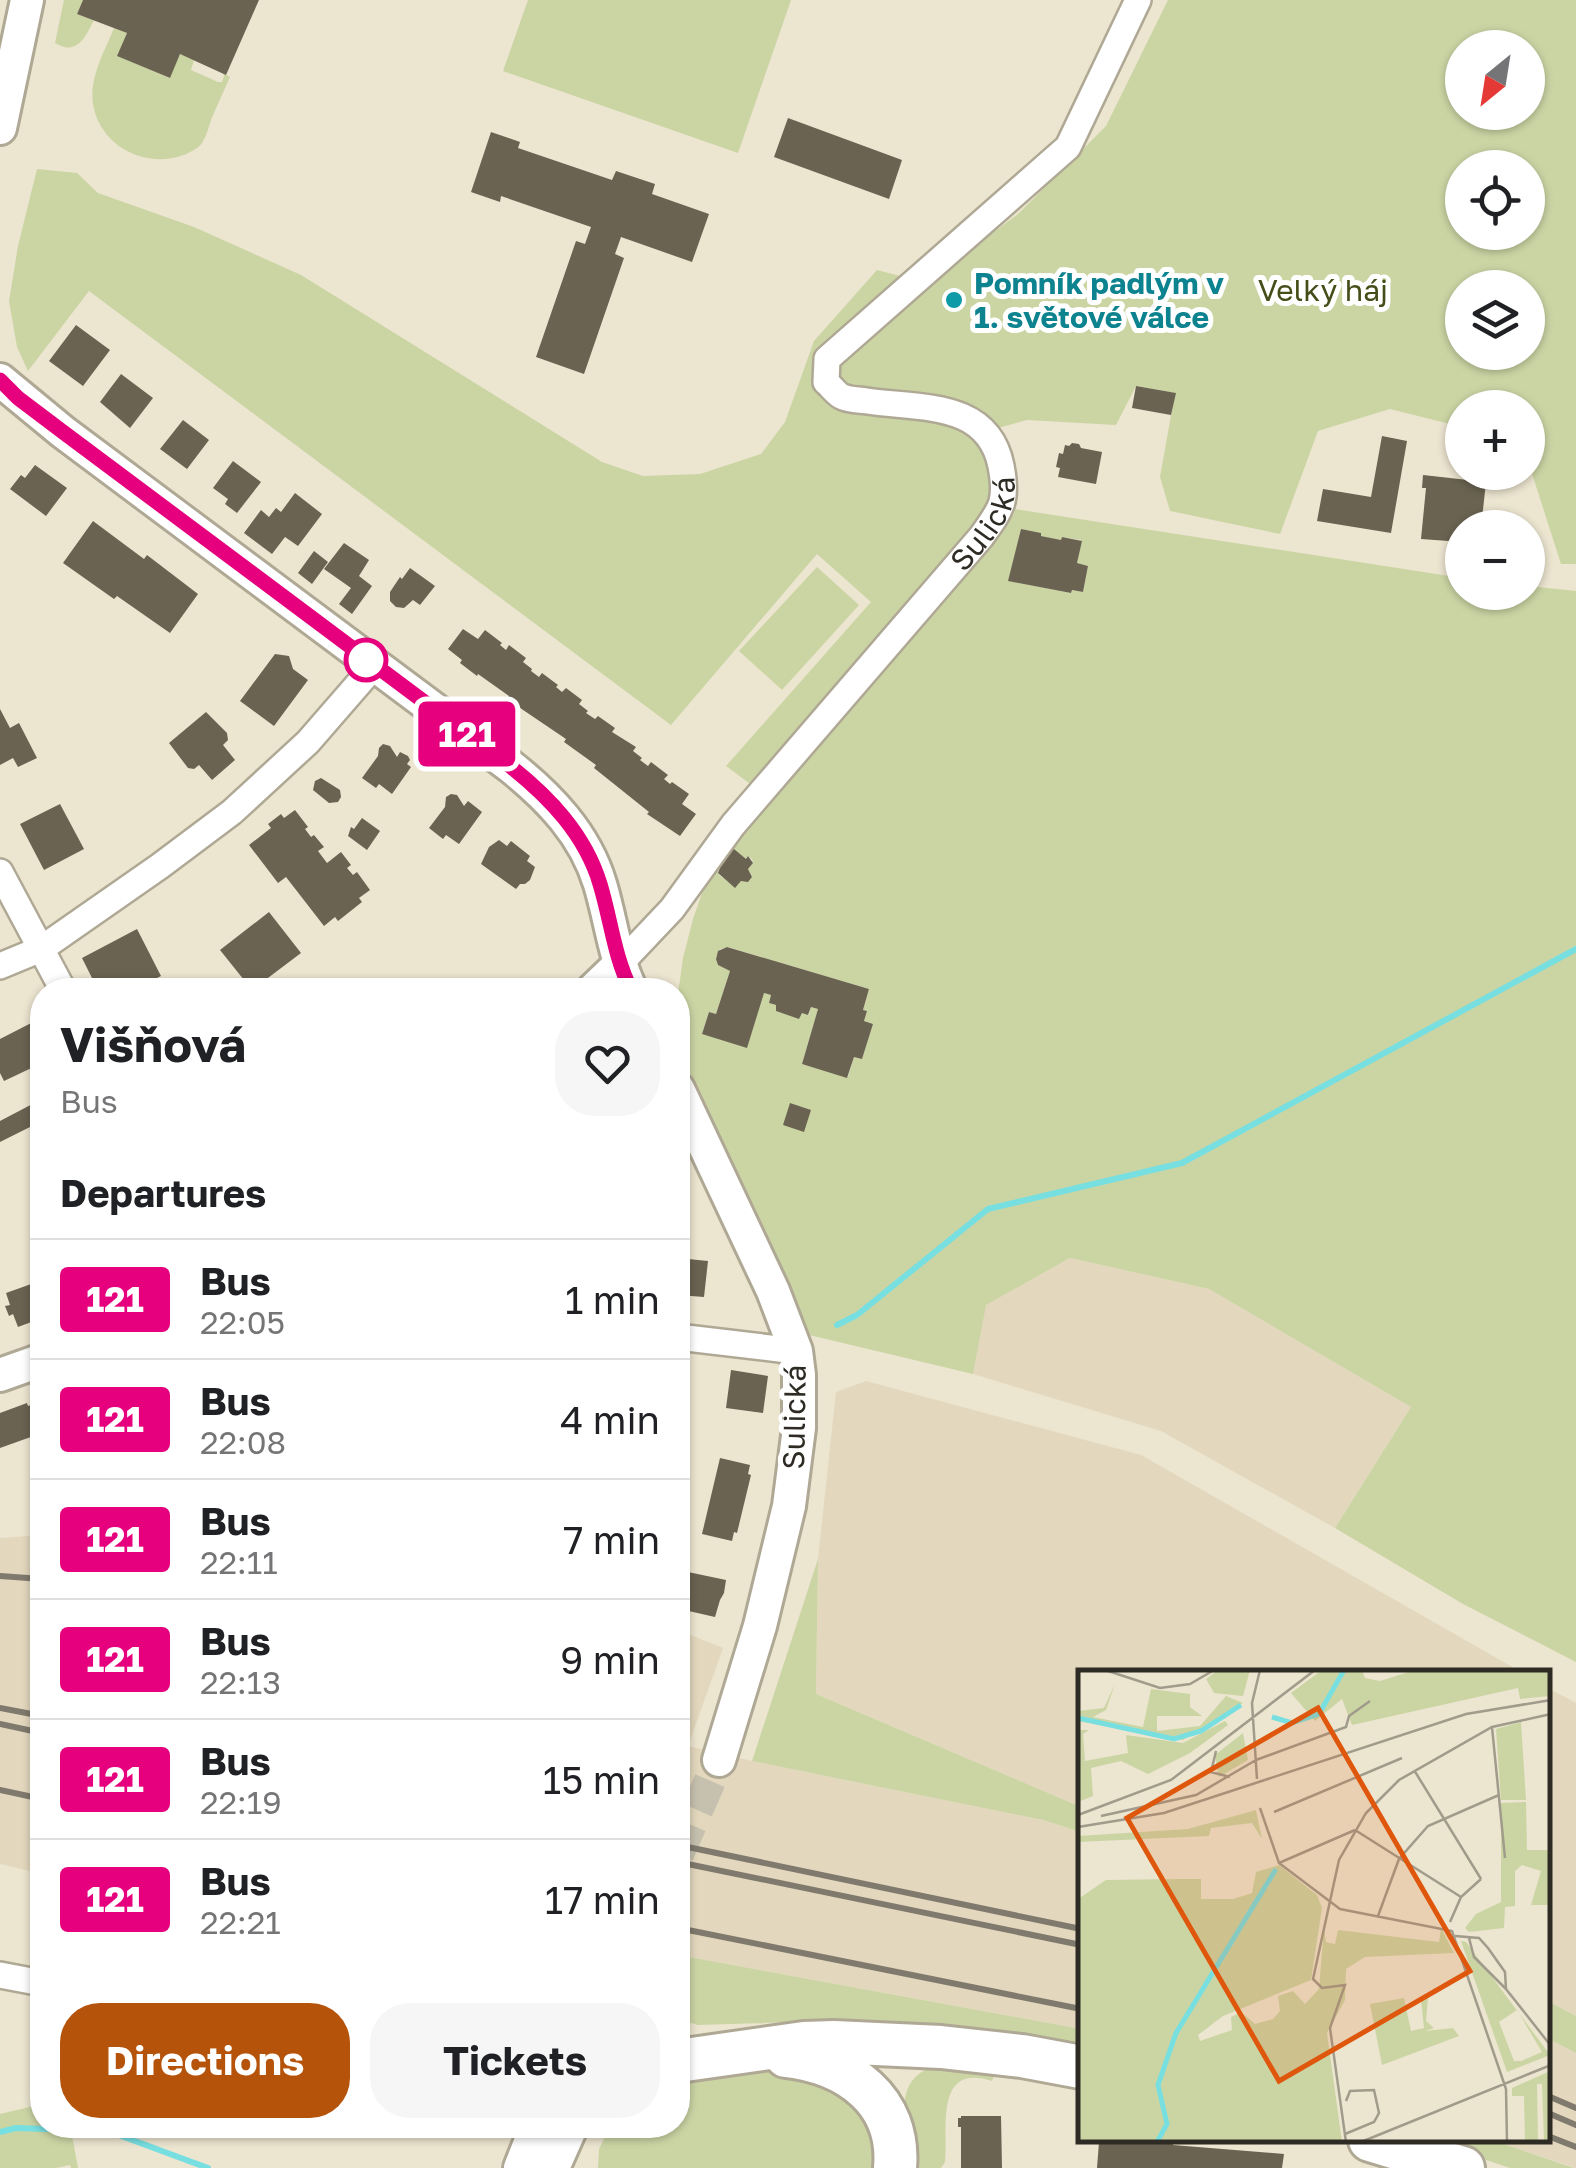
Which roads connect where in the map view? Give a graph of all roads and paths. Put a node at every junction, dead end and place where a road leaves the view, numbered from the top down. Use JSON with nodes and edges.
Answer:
{"nodes":[{"id":1,"x":27,"y":0,"type":"edge"},
{"id":2,"x":1138,"y":0,"type":"edge"},
{"id":3,"x":0,"y":128,"type":"edge"},
{"id":4,"x":0,"y":380,"type":"edge"},
{"id":5,"x":374,"y":666,"type":"junction"},
{"id":6,"x":0,"y":872,"type":"edge"},
{"id":7,"x":42,"y":949,"type":"junction"},
{"id":8,"x":0,"y":966,"type":"edge"},
{"id":9,"x":625,"y":977,"type":"edge"},
{"id":10,"x":56,"y":978,"type":"edge"},
{"id":11,"x":690,"y":1115,"type":"edge"},
{"id":12,"x":690,"y":1338,"type":"edge"},
{"id":13,"x":796,"y":1351,"type":"junction"},
{"id":14,"x":30,"y":1364,"type":"edge"},
{"id":15,"x":0,"y":1375,"type":"edge"},
{"id":16,"x":719,"y":1760,"type":"tunnel mouth"},
{"id":17,"x":0,"y":1974,"type":"edge"},
{"id":18,"x":30,"y":1980,"type":"edge"},
{"id":19,"x":712,"y":2056,"type":"edge"},
{"id":20,"x":1078,"y":2067,"type":"edge"},
{"id":21,"x":531,"y":2138,"type":"edge"},
{"id":22,"x":566,"y":2138,"type":"edge"},
{"id":23,"x":1380,"y":2143,"type":"edge"},
{"id":24,"x":520,"y":2168,"type":"edge"},
{"id":25,"x":553,"y":2168,"type":"edge"},
{"id":26,"x":894,"y":2168,"type":"edge"},
{"id":27,"x":1462,"y":2168,"type":"edge"}],
"edges":[{"from":1,"to":3,"type":"street"},
{"from":2,"to":9,"type":"street","name":"Sulická"},
{"from":4,"to":5,"type":"street"},
{"from":5,"to":7,"type":"street"},
{"from":5,"to":9,"type":"street"},
{"from":6,"to":7,"type":"street"},
{"from":7,"to":8,"type":"street"},
{"from":7,"to":10,"type":"street"},
{"from":11,"to":13,"type":"street","name":"Sulická"},
{"from":12,"to":13,"type":"street"},
{"from":13,"to":16,"type":"street","name":"Sulická"},
{"from":14,"to":15,"type":"street"},
{"from":17,"to":18,"type":"street"},
{"from":19,"to":20,"type":"highway"},
{"from":19,"to":26,"type":"highway"},
{"from":21,"to":24,"type":"street"},
{"from":22,"to":25,"type":"street"},
{"from":23,"to":27,"type":"highway"}]}
